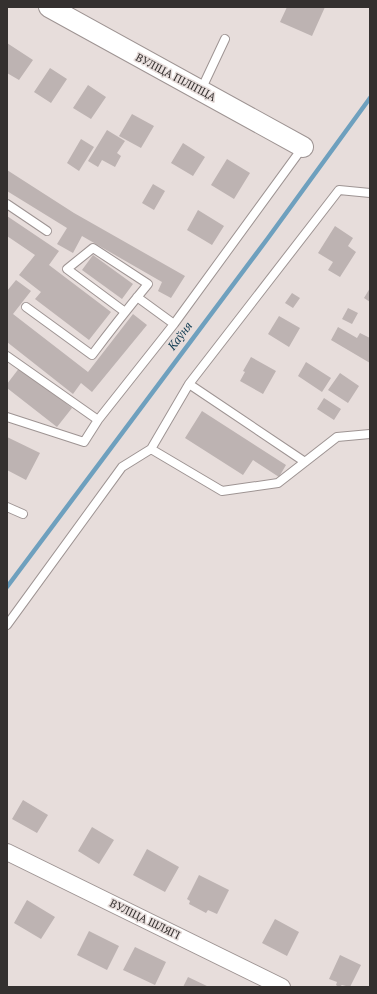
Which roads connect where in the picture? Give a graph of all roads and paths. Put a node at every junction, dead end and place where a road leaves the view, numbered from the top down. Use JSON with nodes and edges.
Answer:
{"nodes":[{"id":1,"x":49,"y":7,"type":"edge"},
{"id":2,"x":225,"y":39,"type":"dead end"},
{"id":3,"x":200,"y":91,"type":"junction"},
{"id":4,"x":303,"y":147,"type":"joint"},
{"id":5,"x":370,"y":193,"type":"edge"},
{"id":6,"x":7,"y":204,"type":"edge"},
{"id":7,"x":48,"y":232,"type":"dead end"},
{"id":8,"x":137,"y":297,"type":"junction"},
{"id":9,"x":26,"y":307,"type":"dead end"},
{"id":10,"x":125,"y":312,"type":"junction"},
{"id":11,"x":174,"y":324,"type":"junction"},
{"id":12,"x":7,"y":356,"type":"edge"},
{"id":13,"x":189,"y":384,"type":"junction"},
{"id":14,"x":7,"y":417,"type":"edge"},
{"id":15,"x":98,"y":420,"type":"junction"},
{"id":16,"x":370,"y":434,"type":"edge"},
{"id":17,"x":151,"y":449,"type":"junction"},
{"id":18,"x":305,"y":462,"type":"junction"},
{"id":19,"x":7,"y":507,"type":"edge"},
{"id":20,"x":23,"y":514,"type":"dead end"},
{"id":21,"x":7,"y":625,"type":"edge"},
{"id":22,"x":7,"y":852,"type":"edge"},
{"id":23,"x":282,"y":987,"type":"edge"}],
"edges":[{"from":1,"to":3,"type":"street","name":"ВУЛІЦА ПІЛІПЦА"},
{"from":2,"to":3,"type":"lane"},
{"from":3,"to":4,"type":"street","name":"ВУЛІЦА ПІЛІПЦА"},
{"from":4,"to":11,"type":"lane"},
{"from":5,"to":13,"type":"lane"},
{"from":6,"to":7,"type":"lane"},
{"from":8,"to":10,"type":"lane"},
{"from":8,"to":10,"type":"lane"},
{"from":8,"to":11,"type":"lane"},
{"from":9,"to":10,"type":"lane"},
{"from":11,"to":15,"type":"lane"},
{"from":12,"to":15,"type":"lane"},
{"from":13,"to":17,"type":"lane"},
{"from":13,"to":18,"type":"lane"},
{"from":14,"to":15,"type":"lane"},
{"from":16,"to":18,"type":"lane"},
{"from":17,"to":18,"type":"lane"},
{"from":17,"to":21,"type":"lane"},
{"from":19,"to":20,"type":"lane"},
{"from":22,"to":23,"type":"street","name":"ВУЛІЦА ШЛЯГІ"}]}
